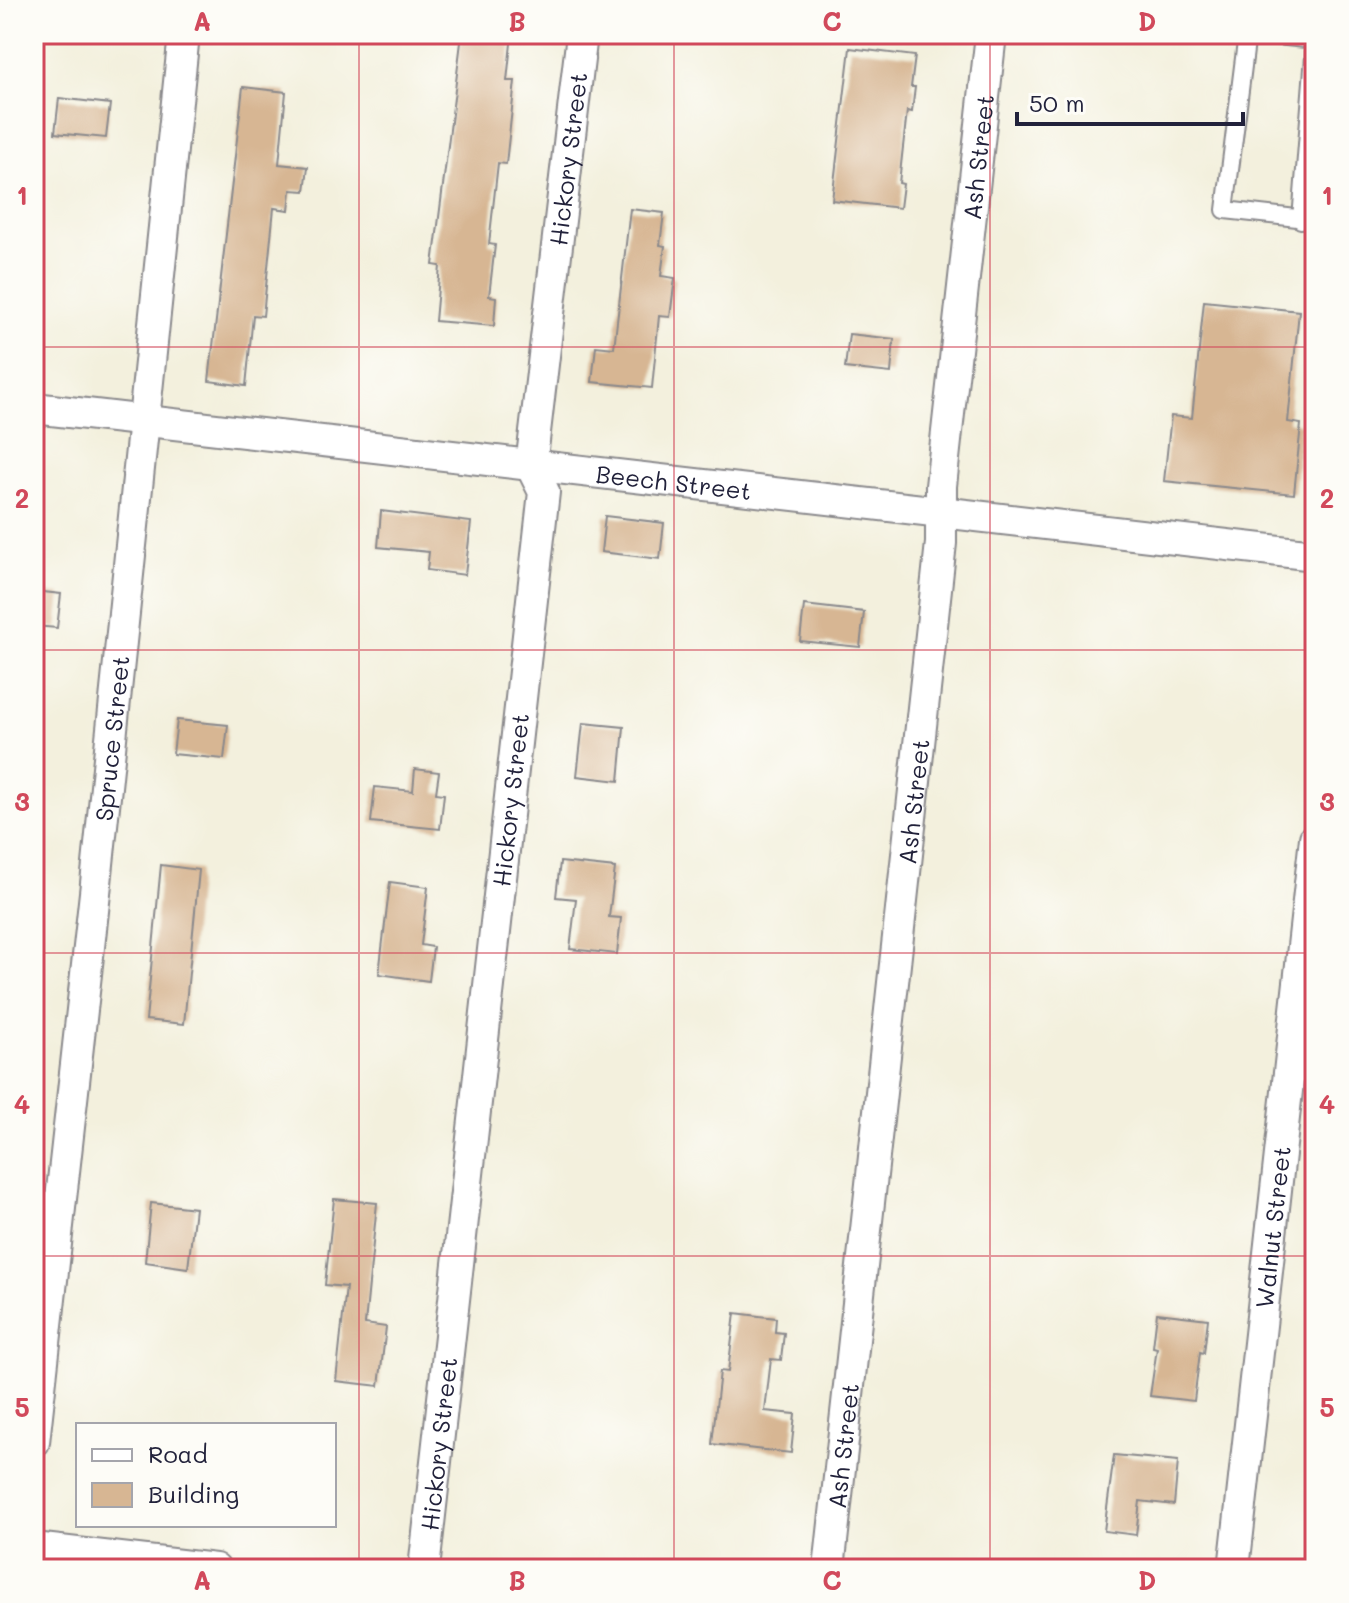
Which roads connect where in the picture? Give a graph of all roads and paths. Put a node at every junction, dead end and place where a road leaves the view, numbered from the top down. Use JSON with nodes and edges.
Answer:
{"nodes":[{"id":1,"x":184,"y":34,"type":"edge"},
{"id":2,"x":582,"y":34,"type":"edge"},
{"id":3,"x":991,"y":34,"type":"edge"},
{"id":4,"x":1247,"y":34,"type":"edge"},
{"id":5,"x":1257,"y":34,"type":"edge"},
{"id":6,"x":1315,"y":41,"type":"edge"},
{"id":7,"x":1308,"y":220,"type":"edge"},
{"id":8,"x":34,"y":408,"type":"edge"},
{"id":9,"x":143,"y":420,"type":"junction"},
{"id":10,"x":531,"y":466,"type":"junction"},
{"id":11,"x":943,"y":512,"type":"junction"},
{"id":12,"x":1315,"y":555,"type":"edge"},
{"id":13,"x":1315,"y":838,"type":"edge"},
{"id":14,"x":34,"y":1442,"type":"edge"},
{"id":15,"x":34,"y":1548,"type":"edge"},
{"id":16,"x":215,"y":1569,"type":"edge"},
{"id":17,"x":424,"y":1569,"type":"edge"},
{"id":18,"x":829,"y":1569,"type":"edge"},
{"id":19,"x":1234,"y":1569,"type":"edge"}],
"edges":[{"from":1,"to":9,"type":"street","name":"Spruce Street"},
{"from":2,"to":10,"type":"street","name":"Hickory Street"},
{"from":3,"to":11,"type":"street","name":"Ash Street"},
{"from":4,"to":7,"type":"lane"},
{"from":5,"to":6,"type":"lane"},
{"from":6,"to":7,"type":"lane"},
{"from":8,"to":9,"type":"street","name":"Beech Street"},
{"from":9,"to":10,"type":"street","name":"Beech Street"},
{"from":9,"to":14,"type":"street","name":"Spruce Street"},
{"from":10,"to":11,"type":"street","name":"Beech Street"},
{"from":10,"to":17,"type":"street","name":"Hickory Street"},
{"from":11,"to":12,"type":"street","name":"Beech Street"},
{"from":11,"to":18,"type":"street","name":"Ash Street"},
{"from":13,"to":19,"type":"street","name":"Walnut Street"},
{"from":15,"to":16,"type":"street"}]}
